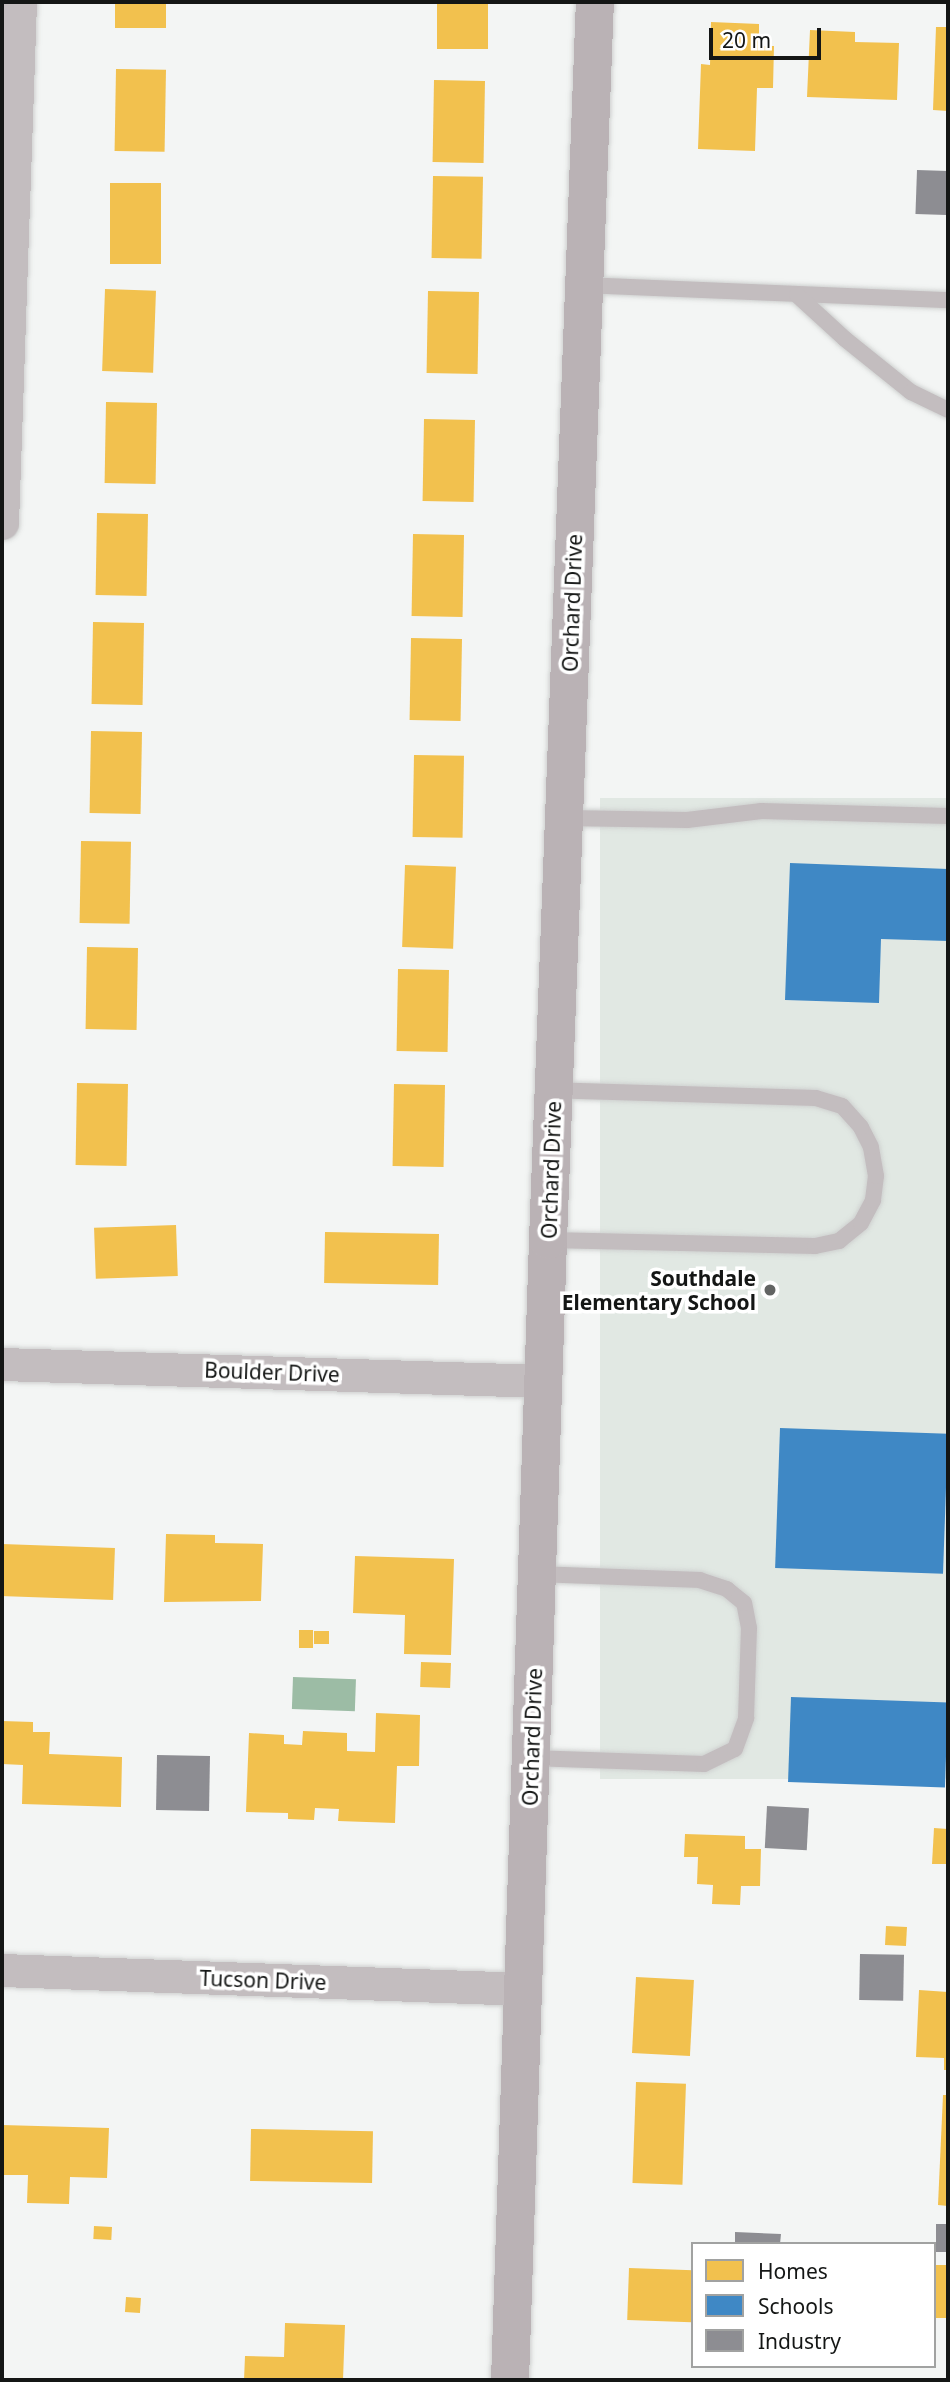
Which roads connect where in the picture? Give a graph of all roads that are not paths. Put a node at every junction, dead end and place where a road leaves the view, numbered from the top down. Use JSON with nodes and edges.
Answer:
{"nodes":[{"id":1,"x":20,"y":2,"type":"edge"},
{"id":2,"x":595,"y":2,"type":"edge"},
{"id":3,"x":584,"y":285,"type":"junction"},
{"id":4,"x":797,"y":295,"type":"junction"},
{"id":5,"x":948,"y":300,"type":"edge"},
{"id":6,"x":948,"y":410,"type":"edge"},
{"id":7,"x":2,"y":523,"type":"edge"},
{"id":8,"x":948,"y":816,"type":"edge"},
{"id":9,"x":564,"y":818,"type":"junction"},
{"id":10,"x":554,"y":1090,"type":"junction"},
{"id":11,"x":548,"y":1240,"type":"junction"},
{"id":12,"x":2,"y":1364,"type":"edge"},
{"id":13,"x":543,"y":1381,"type":"junction"},
{"id":14,"x":537,"y":1574,"type":"junction"},
{"id":15,"x":531,"y":1758,"type":"junction"},
{"id":16,"x":2,"y":1970,"type":"edge"},
{"id":17,"x":525,"y":1989,"type":"junction"},
{"id":18,"x":510,"y":2380,"type":"edge"}],
"edges":[{"from":1,"to":7,"type":"street"},
{"from":2,"to":3,"type":"street","name":"Orchard Drive"},
{"from":3,"to":4,"type":"lane"},
{"from":3,"to":9,"type":"street","name":"Orchard Drive"},
{"from":4,"to":5,"type":"lane"},
{"from":4,"to":6,"type":"lane"},
{"from":8,"to":9,"type":"lane"},
{"from":9,"to":10,"type":"street","name":"Orchard Drive"},
{"from":10,"to":11,"type":"street","name":"Orchard Drive"},
{"from":10,"to":11,"type":"lane"},
{"from":11,"to":13,"type":"street","name":"Orchard Drive"},
{"from":12,"to":13,"type":"street","name":"Boulder Drive"},
{"from":13,"to":14,"type":"street","name":"Orchard Drive"},
{"from":14,"to":15,"type":"street","name":"Orchard Drive"},
{"from":14,"to":15,"type":"lane"},
{"from":15,"to":17,"type":"street","name":"Orchard Drive"},
{"from":16,"to":17,"type":"street","name":"Tucson Drive"},
{"from":17,"to":18,"type":"street","name":"Orchard Drive"}]}
